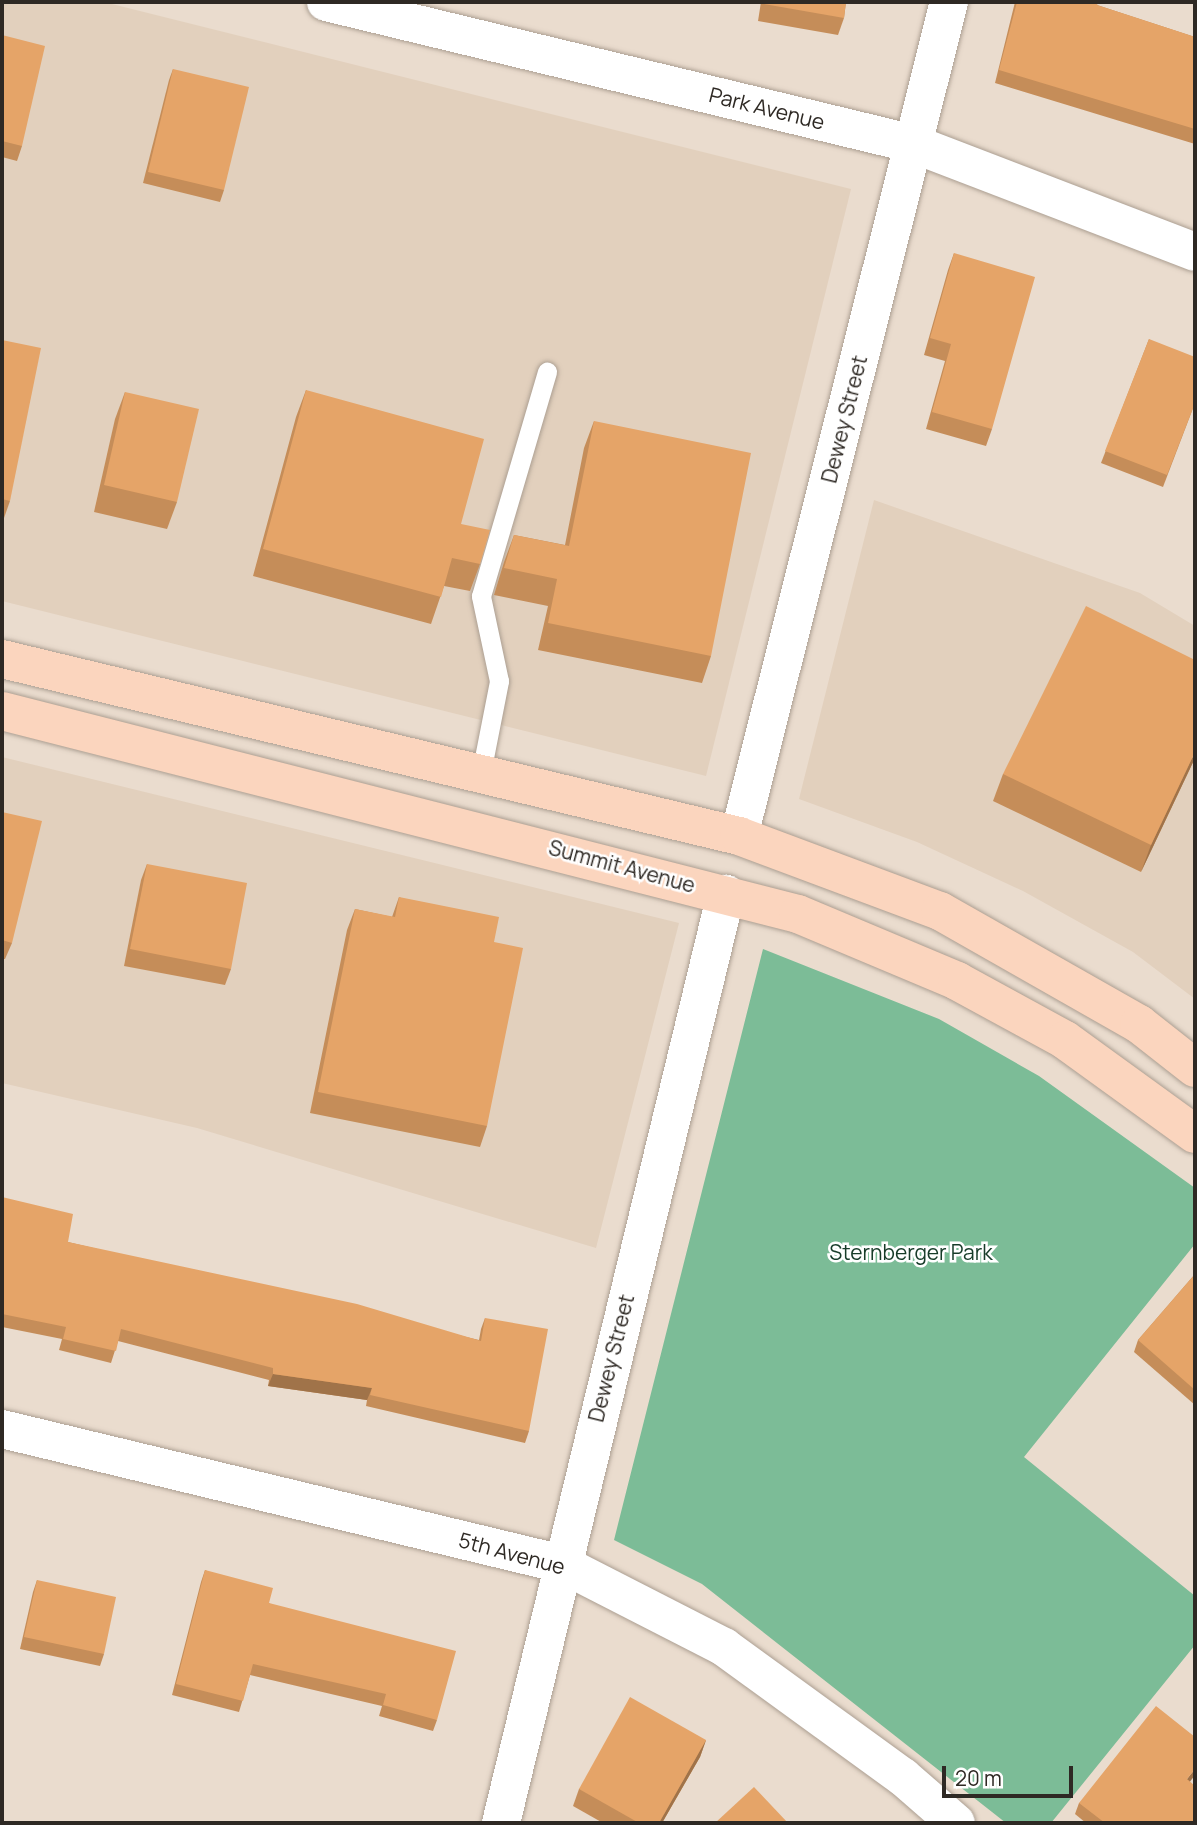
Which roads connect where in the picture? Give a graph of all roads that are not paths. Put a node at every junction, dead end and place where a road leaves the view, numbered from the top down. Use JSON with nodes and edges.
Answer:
{"nodes":[{"id":1,"x":326,"y":2,"type":"edge"},
{"id":2,"x":949,"y":2,"type":"edge"},
{"id":3,"x":914,"y":144,"type":"junction"},
{"id":4,"x":1195,"y":252,"type":"edge"},
{"id":5,"x":547,"y":372,"type":"dead end"},
{"id":6,"x":2,"y":659,"type":"edge"},
{"id":7,"x":2,"y":711,"type":"edge"},
{"id":8,"x":481,"y":773,"type":"junction"},
{"id":9,"x":739,"y":836,"type":"junction"},
{"id":10,"x":726,"y":894,"type":"junction"},
{"id":11,"x":1195,"y":1068,"type":"edge"},
{"id":12,"x":1195,"y":1135,"type":"edge"},
{"id":13,"x":2,"y":1429,"type":"edge"},
{"id":14,"x":562,"y":1564,"type":"junction"},
{"id":15,"x":501,"y":1823,"type":"edge"},
{"id":16,"x":956,"y":1823,"type":"edge"}],
"edges":[{"from":1,"to":3,"type":"street","name":"Park Avenue"},
{"from":2,"to":3,"type":"street","name":"Dewey Street"},
{"from":3,"to":4,"type":"street","name":"Park Avenue"},
{"from":3,"to":9,"type":"street","name":"Dewey Street"},
{"from":5,"to":8,"type":"lane"},
{"from":6,"to":8,"type":"main road"},
{"from":7,"to":10,"type":"main road","name":"Summit Avenue"},
{"from":8,"to":9,"type":"main road"},
{"from":9,"to":11,"type":"main road"},
{"from":10,"to":12,"type":"main road","name":"Summit Avenue"},
{"from":10,"to":14,"type":"street","name":"Dewey Street"},
{"from":13,"to":14,"type":"street","name":"5th Avenue"},
{"from":14,"to":15,"type":"street","name":"Dewey Street"},
{"from":14,"to":16,"type":"street","name":"5th Avenue"}]}
